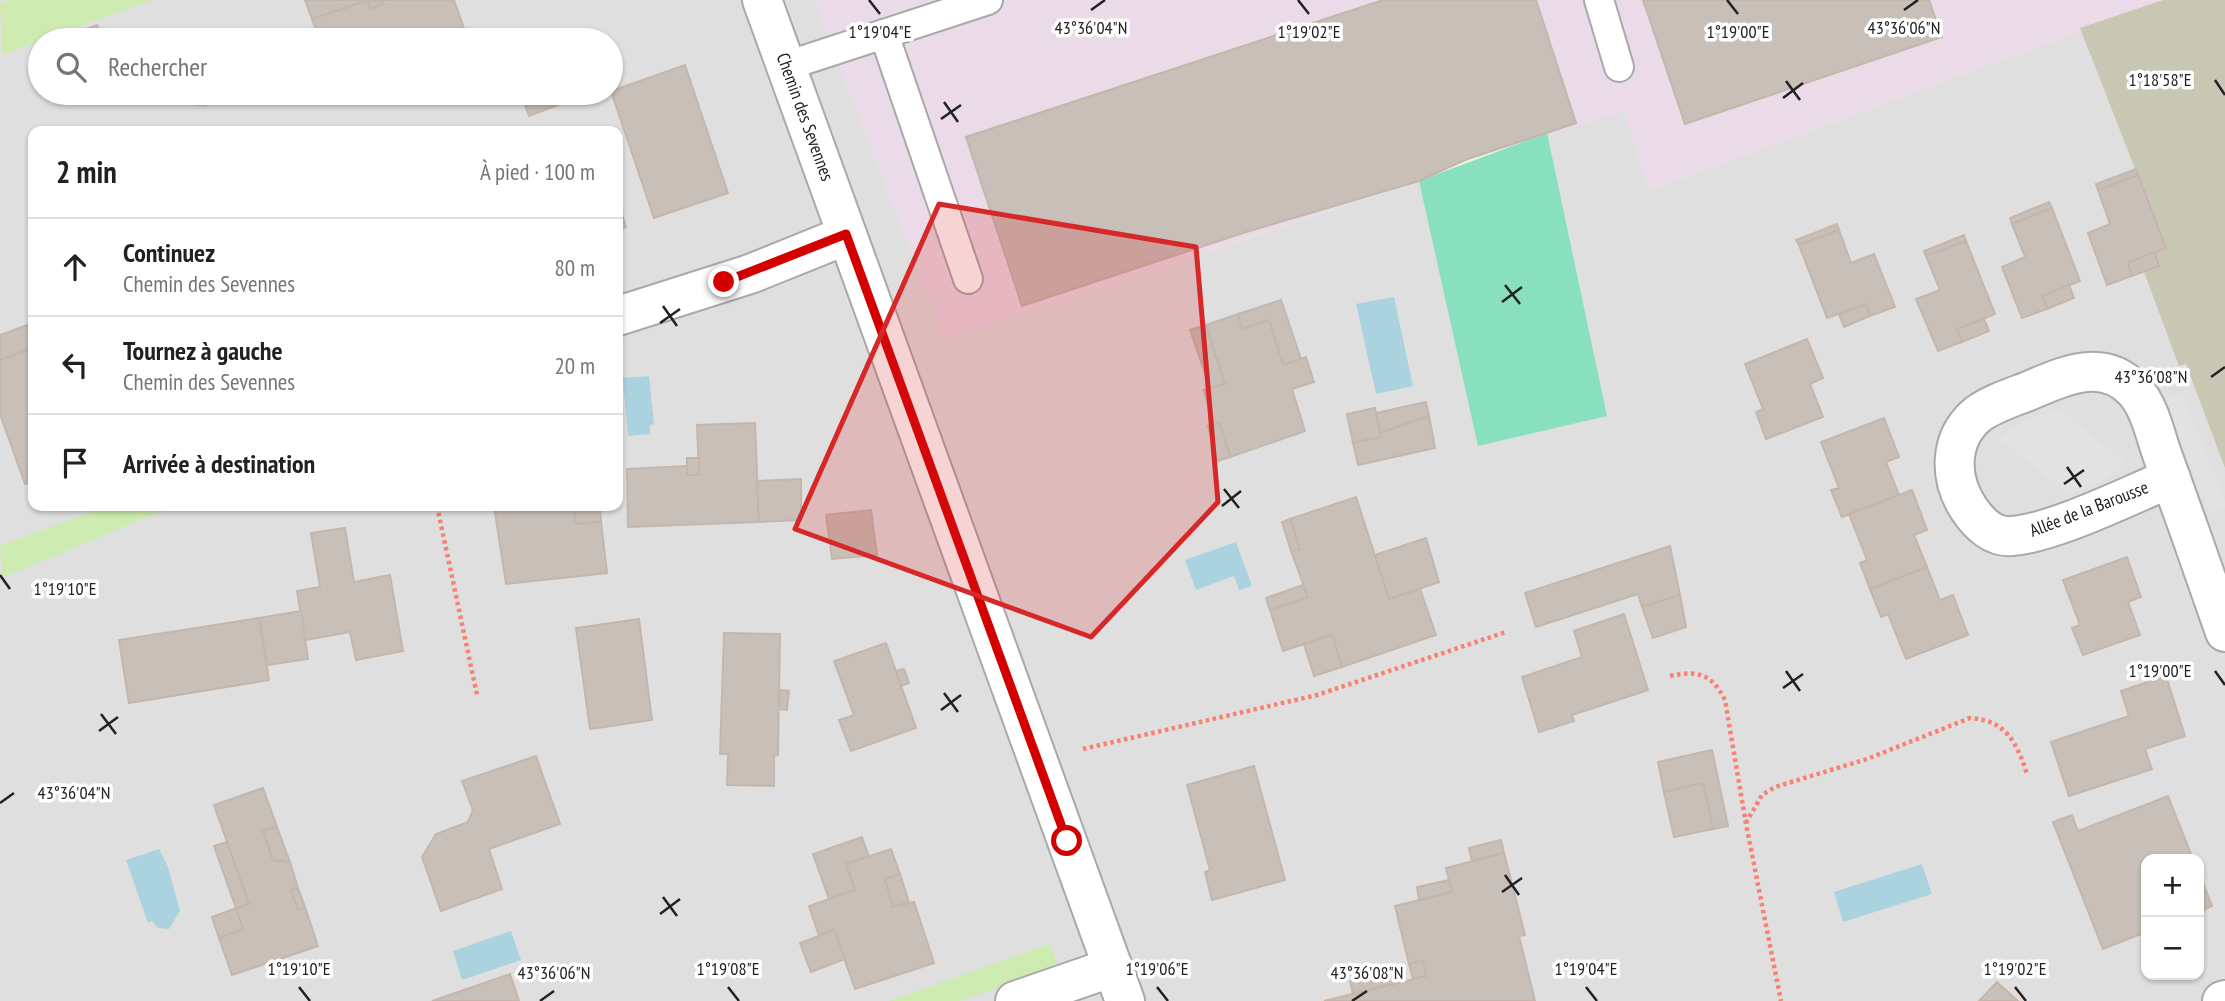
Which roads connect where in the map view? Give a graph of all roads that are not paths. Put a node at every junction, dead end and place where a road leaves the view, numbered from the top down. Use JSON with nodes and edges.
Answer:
{"nodes":[{"id":1,"x":762,"y":0,"type":"edge"},
{"id":2,"x":988,"y":0,"type":"edge"},
{"id":3,"x":1599,"y":0,"type":"edge"},
{"id":4,"x":884,"y":34,"type":"junction"},
{"id":5,"x":786,"y":66,"type":"junction"},
{"id":6,"x":1619,"y":67,"type":"dead end"},
{"id":7,"x":846,"y":234,"type":"junction"},
{"id":8,"x":968,"y":279,"type":"dead end"},
{"id":9,"x":623,"y":314,"type":"edge"},
{"id":10,"x":2171,"y":478,"type":"junction"},
{"id":11,"x":2225,"y":632,"type":"edge"},
{"id":12,"x":1119,"y":984,"type":"edge"},
{"id":13,"x":1015,"y":1001,"type":"edge"}],
"edges":[{"from":1,"to":5,"type":"street","name":"Chemin des Sevennes"},
{"from":2,"to":4,"type":"lane"},
{"from":3,"to":6,"type":"lane"},
{"from":4,"to":5,"type":"lane"},
{"from":4,"to":8,"type":"lane"},
{"from":5,"to":7,"type":"street","name":"Chemin des Sevennes"},
{"from":7,"to":9,"type":"street"},
{"from":7,"to":12,"type":"street","name":"Chemin des Sevennes"},
{"from":10,"to":10,"type":"street","name":"Allée de la Barousse"},
{"from":10,"to":11,"type":"street","name":"Allée de la Barousse"},
{"from":12,"to":13,"type":"street","name":"Chemin des Sevennes"}]}
